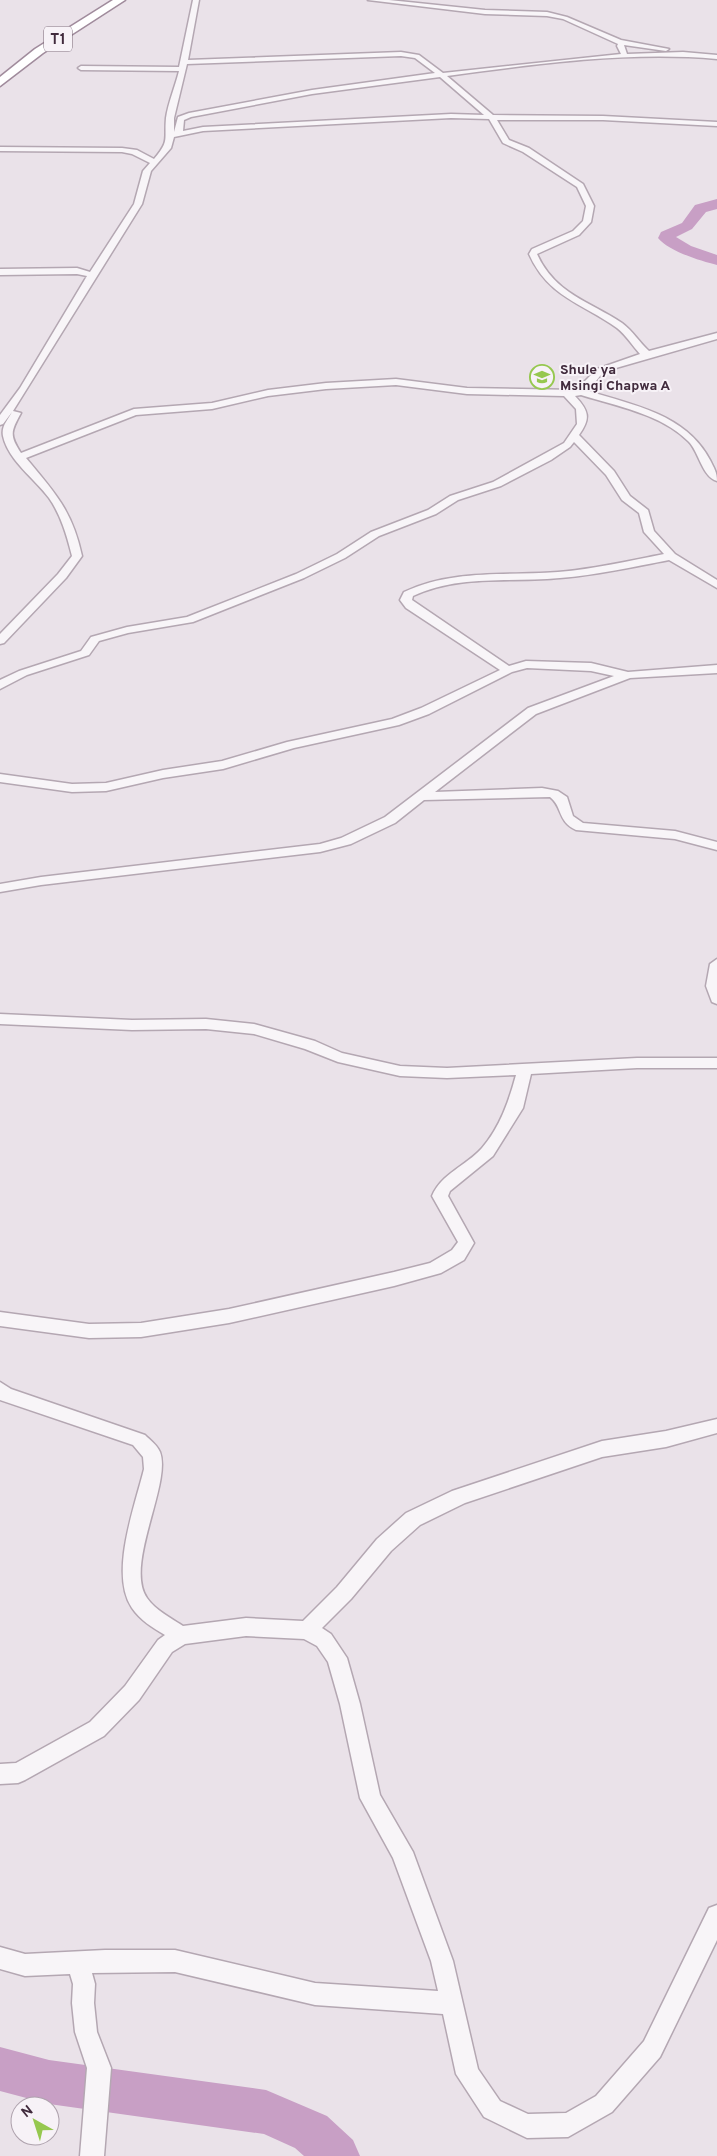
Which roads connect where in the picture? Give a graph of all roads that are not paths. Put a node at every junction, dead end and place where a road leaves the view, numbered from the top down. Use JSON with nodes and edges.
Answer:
{"nodes":[{"id":1,"x":120,"y":0,"type":"edge"},
{"id":2,"x":196,"y":0,"type":"edge"},
{"id":3,"x":371,"y":0,"type":"edge"},
{"id":4,"x":461,"y":1,"type":"dead end"},
{"id":5,"x":542,"y":5,"type":"dead end"},
{"id":6,"x":430,"y":6,"type":"junction"},
{"id":7,"x":562,"y":17,"type":"junction"},
{"id":8,"x":620,"y":42,"type":"junction"},
{"id":9,"x":688,"y":54,"type":"junction"},
{"id":10,"x":625,"y":56,"type":"junction"},
{"id":11,"x":717,"y":57,"type":"edge"},
{"id":12,"x":184,"y":66,"type":"junction"},
{"id":13,"x":81,"y":68,"type":"dead end"},
{"id":14,"x":439,"y":75,"type":"junction"},
{"id":15,"x":0,"y":83,"type":"edge"},
{"id":16,"x":488,"y":116,"type":"junction"},
{"id":17,"x":717,"y":124,"type":"edge"},
{"id":18,"x":180,"y":133,"type":"junction"},
{"id":19,"x":171,"y":136,"type":"junction"},
{"id":20,"x":0,"y":149,"type":"edge"},
{"id":21,"x":155,"y":162,"type":"junction"},
{"id":22,"x":0,"y":272,"type":"edge"},
{"id":23,"x":92,"y":275,"type":"junction"},
{"id":24,"x":717,"y":336,"type":"edge"},
{"id":25,"x":646,"y":354,"type":"junction"},
{"id":26,"x":22,"y":391,"type":"junction"},
{"id":27,"x":582,"y":392,"type":"junction"},
{"id":28,"x":568,"y":394,"type":"junction"},
{"id":29,"x":0,"y":422,"type":"edge"},
{"id":30,"x":574,"y":436,"type":"junction"},
{"id":31,"x":20,"y":457,"type":"junction"},
{"id":32,"x":717,"y":478,"type":"edge"},
{"id":33,"x":671,"y":556,"type":"junction"},
{"id":34,"x":717,"y":585,"type":"edge"},
{"id":35,"x":0,"y":640,"type":"edge"},
{"id":36,"x":717,"y":669,"type":"edge"},
{"id":37,"x":508,"y":670,"type":"junction"},
{"id":38,"x":628,"y":675,"type":"junction"},
{"id":39,"x":0,"y":685,"type":"edge"},
{"id":40,"x":0,"y":778,"type":"edge"},
{"id":41,"x":424,"y":796,"type":"junction"},
{"id":42,"x":717,"y":846,"type":"edge"},
{"id":43,"x":0,"y":888,"type":"edge"},
{"id":44,"x":717,"y":964,"type":"edge"},
{"id":45,"x":717,"y":999,"type":"edge"},
{"id":46,"x":0,"y":1019,"type":"edge"},
{"id":47,"x":717,"y":1063,"type":"edge"},
{"id":48,"x":526,"y":1069,"type":"junction"},
{"id":49,"x":0,"y":1319,"type":"edge"},
{"id":50,"x":0,"y":1389,"type":"edge"},
{"id":51,"x":717,"y":1426,"type":"edge"},
{"id":52,"x":307,"y":1630,"type":"junction"},
{"id":53,"x":181,"y":1635,"type":"junction"},
{"id":54,"x":0,"y":1774,"type":"edge"},
{"id":55,"x":717,"y":1916,"type":"edge"},
{"id":56,"x":0,"y":1958,"type":"edge"},
{"id":57,"x":78,"y":1962,"type":"junction"},
{"id":58,"x":451,"y":2003,"type":"junction"},
{"id":59,"x":92,"y":2156,"type":"edge"}],
"edges":[{"from":1,"to":15,"type":"highway","number":"T1"},
{"from":2,"to":12,"type":"street"},
{"from":3,"to":6,"type":"street"},
{"from":4,"to":6,"type":"street"},
{"from":5,"to":7,"type":"street"},
{"from":6,"to":7,"type":"street"},
{"from":7,"to":8,"type":"street"},
{"from":8,"to":9,"type":"street"},
{"from":8,"to":10,"type":"street"},
{"from":9,"to":10,"type":"street"},
{"from":9,"to":11,"type":"street"},
{"from":10,"to":14,"type":"street"},
{"from":12,"to":13,"type":"street"},
{"from":12,"to":14,"type":"street"},
{"from":12,"to":19,"type":"street"},
{"from":14,"to":16,"type":"street"},
{"from":14,"to":18,"type":"street"},
{"from":16,"to":17,"type":"street"},
{"from":16,"to":18,"type":"street"},
{"from":16,"to":25,"type":"street"},
{"from":18,"to":19,"type":"street"},
{"from":19,"to":21,"type":"street"},
{"from":20,"to":21,"type":"street"},
{"from":21,"to":23,"type":"street"},
{"from":22,"to":23,"type":"street"},
{"from":23,"to":26,"type":"street"},
{"from":24,"to":25,"type":"street"},
{"from":25,"to":27,"type":"street"},
{"from":26,"to":29,"type":"street"},
{"from":26,"to":31,"type":"street"},
{"from":27,"to":28,"type":"street"},
{"from":27,"to":32,"type":"street"},
{"from":28,"to":30,"type":"street"},
{"from":28,"to":31,"type":"street"},
{"from":30,"to":33,"type":"street"},
{"from":30,"to":39,"type":"street"},
{"from":31,"to":35,"type":"street"},
{"from":33,"to":34,"type":"street"},
{"from":33,"to":37,"type":"street"},
{"from":36,"to":38,"type":"street"},
{"from":37,"to":38,"type":"street"},
{"from":37,"to":40,"type":"street"},
{"from":38,"to":41,"type":"street"},
{"from":41,"to":42,"type":"street"},
{"from":41,"to":43,"type":"street"},
{"from":44,"to":45,"type":"street"},
{"from":46,"to":48,"type":"street"},
{"from":47,"to":48,"type":"street"},
{"from":48,"to":49,"type":"street"},
{"from":50,"to":53,"type":"street"},
{"from":51,"to":52,"type":"street"},
{"from":52,"to":53,"type":"street"},
{"from":52,"to":58,"type":"street"},
{"from":53,"to":54,"type":"street"},
{"from":55,"to":58,"type":"street"},
{"from":56,"to":57,"type":"street"},
{"from":57,"to":58,"type":"street"},
{"from":57,"to":59,"type":"street"}]}
